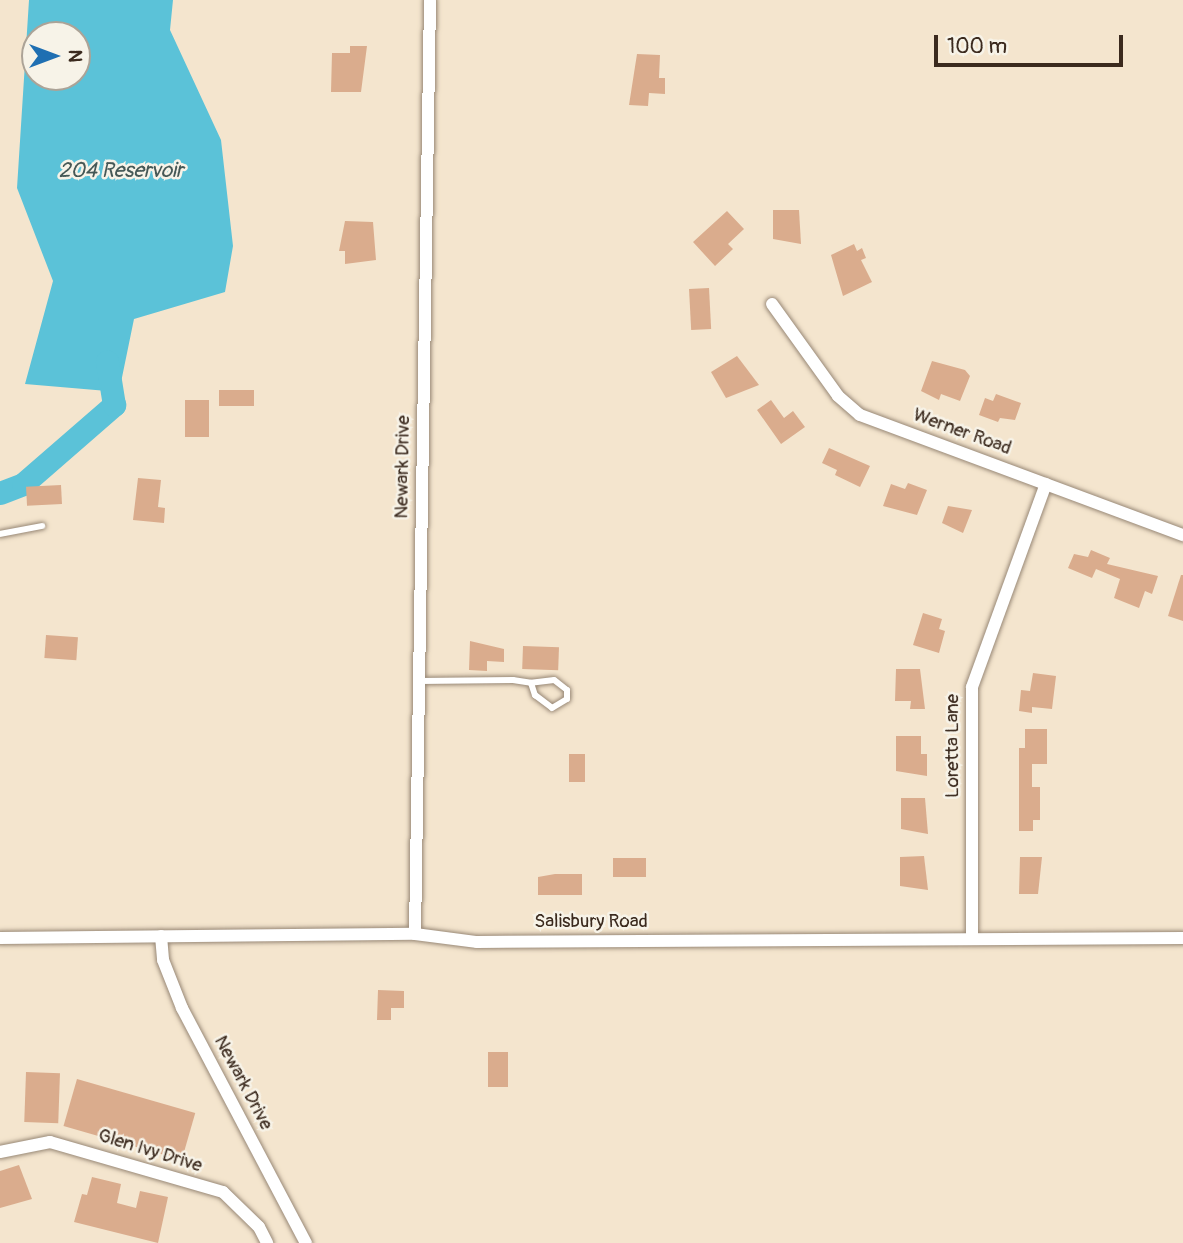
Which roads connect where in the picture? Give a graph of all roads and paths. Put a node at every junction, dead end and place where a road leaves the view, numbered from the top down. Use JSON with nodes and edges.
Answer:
{"nodes":[{"id":1,"x":430,"y":0,"type":"edge"},
{"id":2,"x":772,"y":304,"type":"dead end"},
{"id":3,"x":1046,"y":484,"type":"junction"},
{"id":4,"x":42,"y":526,"type":"dead end"},
{"id":5,"x":0,"y":534,"type":"edge"},
{"id":6,"x":1183,"y":535,"type":"edge"},
{"id":7,"x":419,"y":681,"type":"junction"},
{"id":8,"x":531,"y":683,"type":"junction"},
{"id":9,"x":415,"y":934,"type":"junction"},
{"id":10,"x":161,"y":936,"type":"junction"},
{"id":11,"x":0,"y":938,"type":"edge"},
{"id":12,"x":972,"y":938,"type":"junction"},
{"id":13,"x":1183,"y":938,"type":"edge"},
{"id":14,"x":0,"y":1152,"type":"edge"},
{"id":15,"x":267,"y":1243,"type":"edge"},
{"id":16,"x":306,"y":1243,"type":"edge"}],
"edges":[{"from":1,"to":7,"type":"street","name":"Newark Drive"},
{"from":2,"to":3,"type":"street","name":"Werner Road"},
{"from":3,"to":6,"type":"street","name":"Werner Road"},
{"from":3,"to":12,"type":"street","name":"Loretta Lane"},
{"from":4,"to":5,"type":"lane"},
{"from":7,"to":8,"type":"lane"},
{"from":7,"to":9,"type":"street","name":"Newark Drive"},
{"from":8,"to":8,"type":"lane"},
{"from":9,"to":10,"type":"street","name":"Salisbury Road"},
{"from":9,"to":12,"type":"street","name":"Salisbury Road"},
{"from":10,"to":11,"type":"street","name":"Salisbury Road"},
{"from":10,"to":16,"type":"street","name":"Newark Drive"},
{"from":12,"to":13,"type":"street","name":"Salisbury Road"},
{"from":14,"to":15,"type":"street","name":"Glen Ivy Drive"}]}
